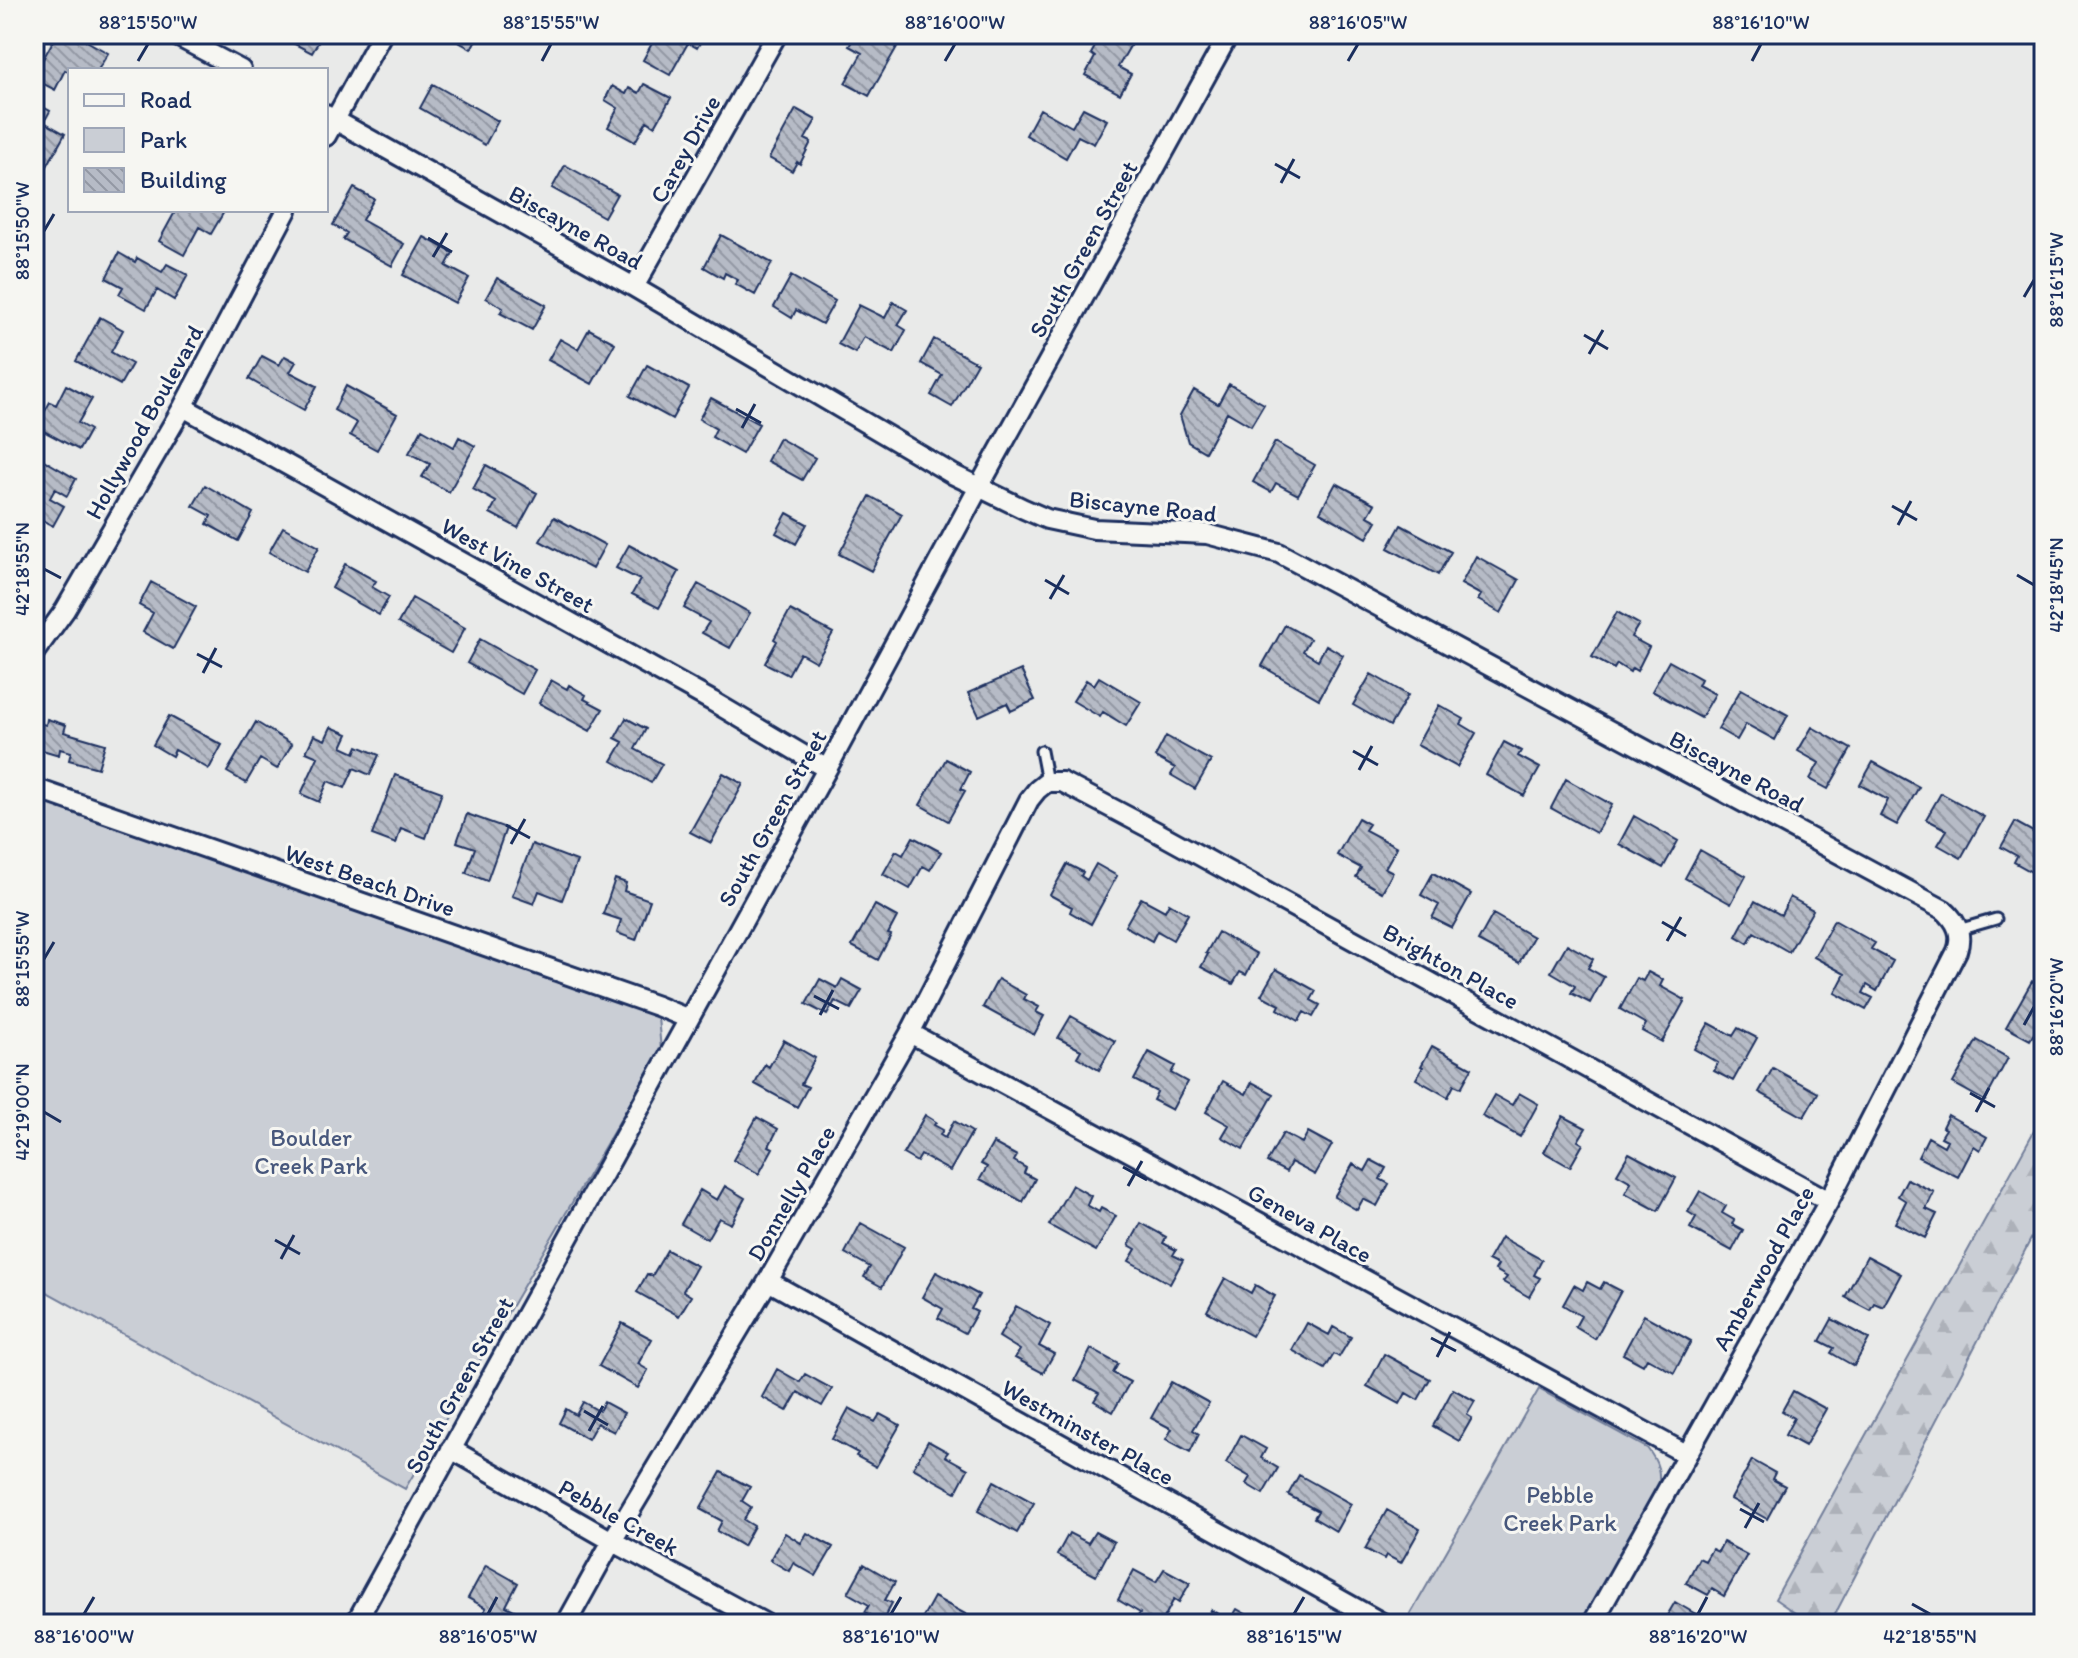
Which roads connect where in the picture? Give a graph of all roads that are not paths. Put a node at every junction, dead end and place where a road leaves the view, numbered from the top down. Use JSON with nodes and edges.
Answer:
{"nodes":[{"id":1,"x":173,"y":34,"type":"edge"},
{"id":2,"x":382,"y":34,"type":"edge"},
{"id":3,"x":777,"y":34,"type":"edge"},
{"id":4,"x":1229,"y":34,"type":"edge"},
{"id":5,"x":237,"y":68,"type":"edge"},
{"id":6,"x":329,"y":124,"type":"edge"},
{"id":7,"x":286,"y":212,"type":"edge"},
{"id":8,"x":634,"y":287,"type":"junction"},
{"id":9,"x":183,"y":407,"type":"junction"},
{"id":10,"x":979,"y":487,"type":"junction"},
{"id":11,"x":34,"y":653,"type":"edge"},
{"id":12,"x":1041,"y":751,"type":"dead end"},
{"id":13,"x":827,"y":769,"type":"junction"},
{"id":14,"x":1047,"y":782,"type":"junction"},
{"id":15,"x":34,"y":788,"type":"edge"},
{"id":16,"x":1996,"y":919,"type":"dead end"},
{"id":17,"x":1958,"y":930,"type":"junction"},
{"id":18,"x":689,"y":1019,"type":"junction"},
{"id":19,"x":910,"y":1033,"type":"junction"},
{"id":20,"x":1829,"y":1201,"type":"junction"},
{"id":21,"x":768,"y":1281,"type":"junction"},
{"id":22,"x":451,"y":1449,"type":"junction"},
{"id":23,"x":1686,"y":1454,"type":"junction"},
{"id":24,"x":612,"y":1541,"type":"junction"},
{"id":25,"x":355,"y":1624,"type":"edge"},
{"id":26,"x":566,"y":1624,"type":"edge"},
{"id":27,"x":766,"y":1624,"type":"edge"},
{"id":28,"x":1384,"y":1624,"type":"edge"},
{"id":29,"x":1592,"y":1624,"type":"edge"}],
"edges":[{"from":1,"to":5,"type":"street"},
{"from":2,"to":6,"type":"street"},
{"from":3,"to":8,"type":"street","name":"Carey Drive"},
{"from":4,"to":10,"type":"street","name":"South Green Street"},
{"from":6,"to":8,"type":"street","name":"Biscayne Road"},
{"from":7,"to":9,"type":"street","name":"Hollywood Boulevard"},
{"from":8,"to":10,"type":"street","name":"Biscayne Road"},
{"from":9,"to":11,"type":"street","name":"Hollywood Boulevard"},
{"from":9,"to":13,"type":"street","name":"West Vine Street"},
{"from":10,"to":13,"type":"street","name":"South Green Street"},
{"from":10,"to":17,"type":"street","name":"Biscayne Road"},
{"from":12,"to":14,"type":"lane"},
{"from":13,"to":18,"type":"street","name":"South Green Street"},
{"from":14,"to":19,"type":"street","name":"Donnelly Place"},
{"from":14,"to":20,"type":"street","name":"Brighton Place"},
{"from":15,"to":18,"type":"street","name":"West Beach Drive"},
{"from":16,"to":17,"type":"lane"},
{"from":17,"to":20,"type":"street","name":"Amberwood Place"},
{"from":18,"to":22,"type":"street","name":"South Green Street"},
{"from":19,"to":21,"type":"street","name":"Donnelly Place"},
{"from":19,"to":23,"type":"street","name":"Geneva Place"},
{"from":20,"to":23,"type":"street","name":"Amberwood Place"},
{"from":21,"to":24,"type":"street","name":"Donnelly Place"},
{"from":21,"to":28,"type":"street","name":"Westminster Place"},
{"from":22,"to":24,"type":"street","name":"Pebble Creek"},
{"from":22,"to":25,"type":"street","name":"South Green Street"},
{"from":23,"to":29,"type":"street","name":"Amberwood Place"},
{"from":24,"to":26,"type":"street","name":"Donnelly Place"},
{"from":24,"to":27,"type":"street","name":"Pebble Creek"}]}
